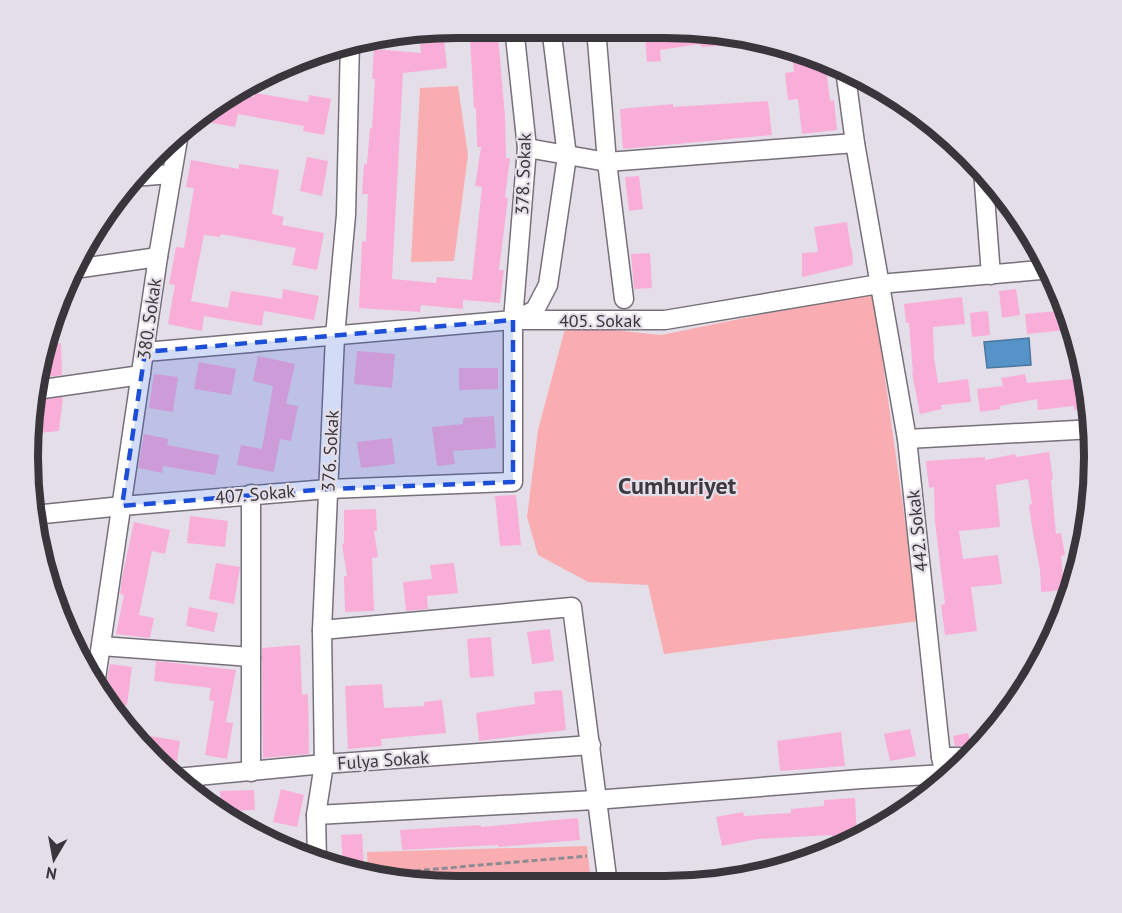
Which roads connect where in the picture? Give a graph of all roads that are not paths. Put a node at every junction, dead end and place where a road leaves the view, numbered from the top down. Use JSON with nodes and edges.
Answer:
{"nodes":[{"id":1,"x":515,"y":38,"type":"edge"},
{"id":2,"x":552,"y":38,"type":"edge"},
{"id":3,"x":597,"y":38,"type":"edge"},
{"id":4,"x":350,"y":52,"type":"edge"},
{"id":5,"x":846,"y":79,"type":"edge"},
{"id":6,"x":855,"y":142,"type":"junction"},
{"id":7,"x":177,"y":144,"type":"edge"},
{"id":8,"x":527,"y":148,"type":"junction"},
{"id":9,"x":567,"y":156,"type":"junction"},
{"id":10,"x":607,"y":162,"type":"junction"},
{"id":11,"x":171,"y":174,"type":"junction"},
{"id":12,"x":145,"y":176,"type":"edge"},
{"id":13,"x":984,"y":184,"type":"edge"},
{"id":14,"x":158,"y":257,"type":"junction"},
{"id":15,"x":83,"y":268,"type":"edge"},
{"id":16,"x":1041,"y":270,"type":"edge"},
{"id":17,"x":991,"y":275,"type":"junction"},
{"id":18,"x":879,"y":284,"type":"junction"},
{"id":19,"x":624,"y":299,"type":"dead end"},
{"id":20,"x":513,"y":320,"type":"junction"},
{"id":21,"x":335,"y":336,"type":"junction"},
{"id":22,"x":145,"y":352,"type":"junction"},
{"id":23,"x":141,"y":375,"type":"junction"},
{"id":24,"x":43,"y":389,"type":"edge"},
{"id":25,"x":1084,"y":430,"type":"edge"},
{"id":26,"x":907,"y":439,"type":"junction"},
{"id":27,"x":513,"y":482,"type":"joint"},
{"id":28,"x":328,"y":489,"type":"junction"},
{"id":29,"x":251,"y":494,"type":"junction"},
{"id":30,"x":122,"y":506,"type":"junction"},
{"id":31,"x":42,"y":514,"type":"edge"},
{"id":32,"x":322,"y":630,"type":"junction"},
{"id":33,"x":101,"y":646,"type":"junction"},
{"id":34,"x":251,"y":657,"type":"junction"},
{"id":35,"x":97,"y":671,"type":"edge"},
{"id":36,"x":591,"y":745,"type":"junction"},
{"id":37,"x":324,"y":764,"type":"junction"},
{"id":38,"x":944,"y":770,"type":"edge"},
{"id":39,"x":251,"y":772,"type":"junction"},
{"id":40,"x":187,"y":777,"type":"edge"},
{"id":41,"x":194,"y":777,"type":"junction"},
{"id":42,"x":194,"y":783,"type":"edge"},
{"id":43,"x":596,"y":800,"type":"junction"},
{"id":44,"x":316,"y":815,"type":"junction"},
{"id":45,"x":317,"y":851,"type":"edge"},
{"id":46,"x":607,"y":876,"type":"edge"}],
"edges":[{"from":1,"to":8,"type":"street","name":"378. Sokak"},
{"from":2,"to":9,"type":"street"},
{"from":3,"to":10,"type":"street"},
{"from":4,"to":21,"type":"street","name":"376. Sokak"},
{"from":5,"to":6,"type":"street","name":"442. Sokak"},
{"from":6,"to":10,"type":"street"},
{"from":6,"to":18,"type":"street","name":"442. Sokak"},
{"from":7,"to":11,"type":"street","name":"380. Sokak"},
{"from":8,"to":9,"type":"street"},
{"from":8,"to":20,"type":"street","name":"378. Sokak"},
{"from":9,"to":10,"type":"street"},
{"from":9,"to":20,"type":"street"},
{"from":10,"to":19,"type":"street"},
{"from":11,"to":12,"type":"street"},
{"from":11,"to":14,"type":"street","name":"380. Sokak"},
{"from":13,"to":17,"type":"street"},
{"from":14,"to":15,"type":"street"},
{"from":14,"to":22,"type":"street","name":"380. Sokak"},
{"from":16,"to":17,"type":"street","name":"405. Sokak"},
{"from":17,"to":18,"type":"street","name":"405. Sokak"},
{"from":18,"to":20,"type":"street","name":"405. Sokak"},
{"from":18,"to":26,"type":"street","name":"442. Sokak"},
{"from":20,"to":21,"type":"street","name":"405. Sokak"},
{"from":20,"to":27,"type":"street","name":"378. Sokak"},
{"from":21,"to":22,"type":"street","name":"405. Sokak"},
{"from":21,"to":28,"type":"street","name":"376. Sokak"},
{"from":22,"to":23,"type":"street","name":"380. Sokak"},
{"from":23,"to":24,"type":"street"},
{"from":23,"to":30,"type":"street","name":"380. Sokak"},
{"from":25,"to":26,"type":"street"},
{"from":26,"to":38,"type":"street","name":"442. Sokak"},
{"from":27,"to":28,"type":"street","name":"407. Sokak"},
{"from":28,"to":29,"type":"street","name":"407. Sokak"},
{"from":28,"to":32,"type":"street","name":"376. Sokak"},
{"from":29,"to":30,"type":"street","name":"407. Sokak"},
{"from":29,"to":34,"type":"street"},
{"from":30,"to":31,"type":"street","name":"407. Sokak"},
{"from":30,"to":33,"type":"street","name":"380. Sokak"},
{"from":32,"to":36,"type":"street"},
{"from":32,"to":37,"type":"street","name":"376. Sokak"},
{"from":33,"to":34,"type":"street"},
{"from":33,"to":35,"type":"street","name":"380. Sokak"},
{"from":34,"to":39,"type":"street"},
{"from":36,"to":37,"type":"street","name":"Fulya Sokak"},
{"from":36,"to":43,"type":"street"},
{"from":37,"to":39,"type":"street","name":"Fulya Sokak"},
{"from":37,"to":44,"type":"street","name":"376. Sokak"},
{"from":38,"to":43,"type":"street"},
{"from":39,"to":41,"type":"street","name":"Fulya Sokak"},
{"from":40,"to":41,"type":"street","name":"Fulya Sokak"},
{"from":41,"to":42,"type":"street"},
{"from":43,"to":44,"type":"street"},
{"from":43,"to":46,"type":"street"},
{"from":44,"to":45,"type":"street","name":"376. Sokak"}]}
